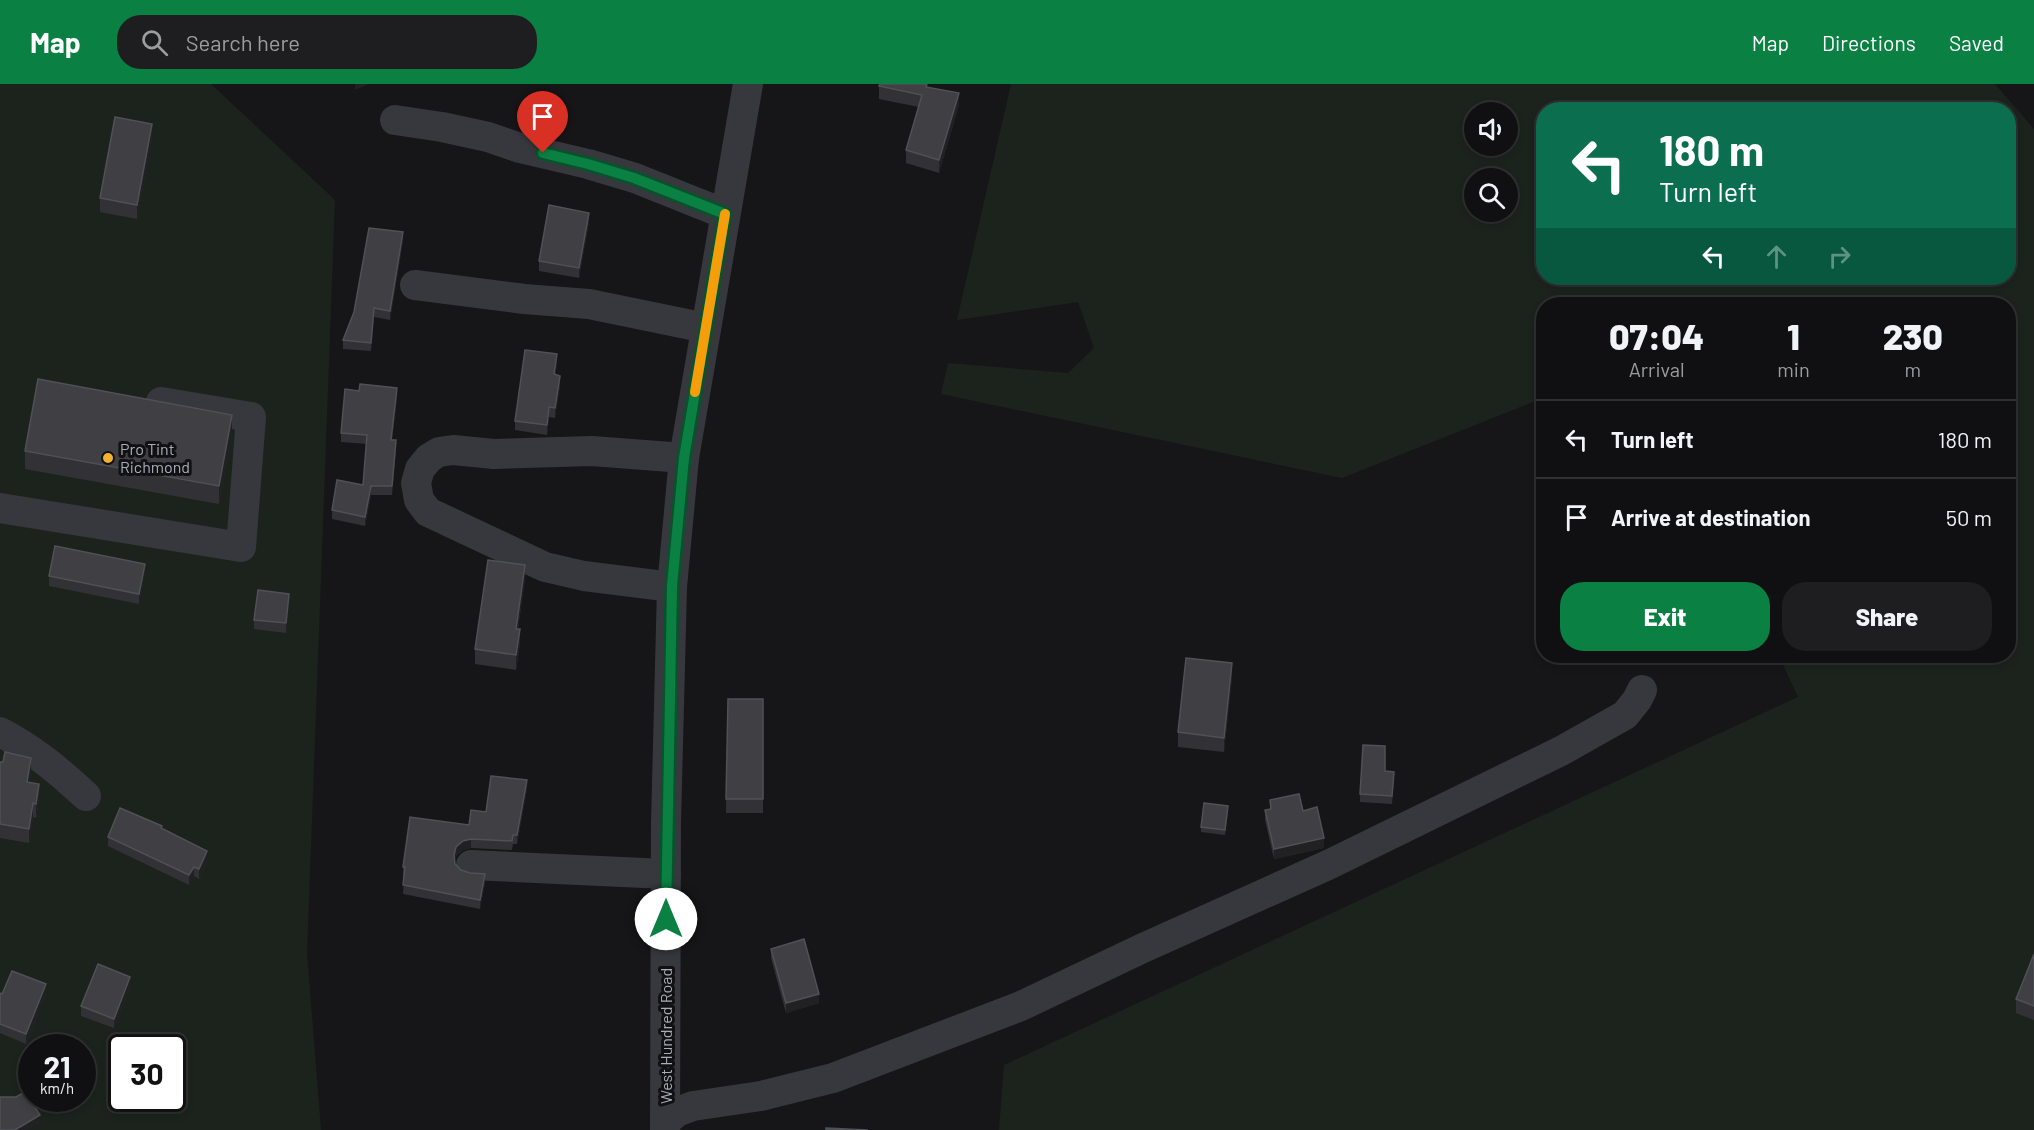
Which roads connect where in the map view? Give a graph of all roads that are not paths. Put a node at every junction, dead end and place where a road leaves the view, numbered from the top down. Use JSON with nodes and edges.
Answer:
{"nodes":[{"id":1,"x":748,"y":84,"type":"edge"},
{"id":2,"x":395,"y":120,"type":"dead end"},
{"id":3,"x":725,"y":214,"type":"junction"},
{"id":4,"x":415,"y":285,"type":"dead end"},
{"id":5,"x":706,"y":328,"type":"junction"},
{"id":6,"x":140,"y":399,"type":"edge"},
{"id":7,"x":684,"y":458,"type":"junction"},
{"id":8,"x":0,"y":508,"type":"edge"},
{"id":9,"x":672,"y":586,"type":"junction"},
{"id":10,"x":1642,"y":690,"type":"dead end"},
{"id":11,"x":0,"y":732,"type":"edge"},
{"id":12,"x":86,"y":796,"type":"dead end"},
{"id":13,"x":471,"y":865,"type":"dead end"},
{"id":14,"x":666,"y":874,"type":"junction"},
{"id":15,"x":665,"y":1126,"type":"edge"}],
"edges":[{"from":1,"to":3,"type":"street","name":"West Hundred Road"},
{"from":2,"to":3,"type":"street"},
{"from":3,"to":5,"type":"street","name":"West Hundred Road"},
{"from":4,"to":5,"type":"street"},
{"from":5,"to":7,"type":"street","name":"West Hundred Road"},
{"from":6,"to":8,"type":"street"},
{"from":7,"to":9,"type":"street","name":"West Hundred Road"},
{"from":7,"to":9,"type":"street"},
{"from":9,"to":14,"type":"street","name":"West Hundred Road"},
{"from":10,"to":15,"type":"street"},
{"from":11,"to":12,"type":"street"},
{"from":13,"to":14,"type":"street"},
{"from":14,"to":15,"type":"street","name":"West Hundred Road"}]}
